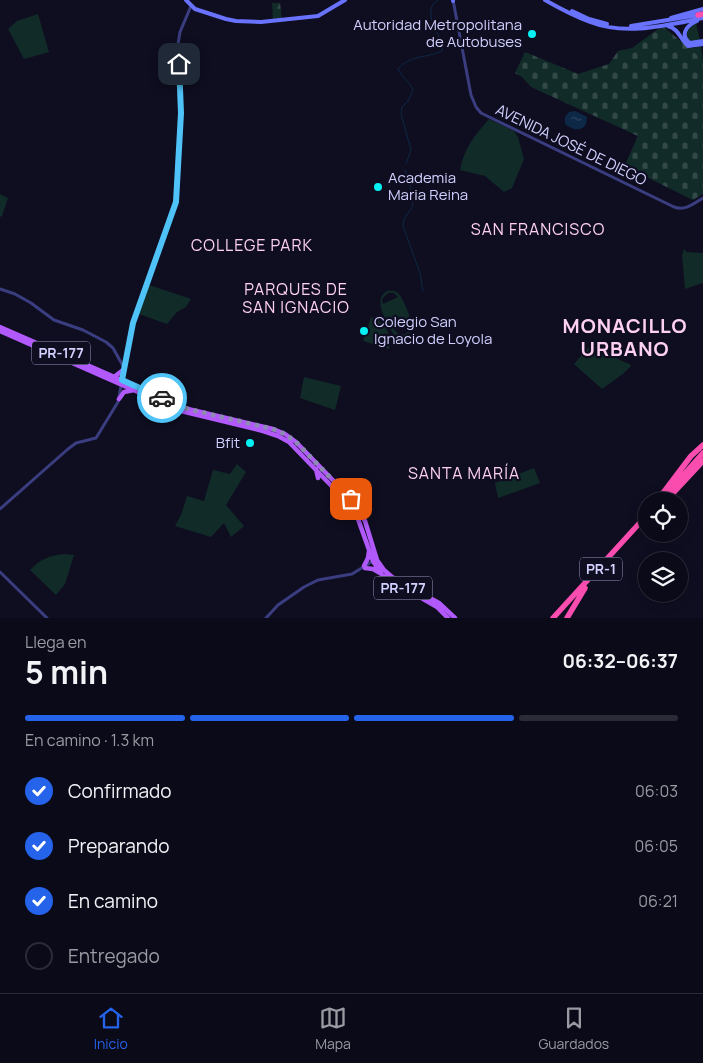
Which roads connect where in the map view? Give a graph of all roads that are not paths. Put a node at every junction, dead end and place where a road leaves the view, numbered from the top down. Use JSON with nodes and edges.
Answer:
{"nodes":[{"id":1,"x":186,"y":0,"type":"edge"},
{"id":2,"x":345,"y":0,"type":"edge"},
{"id":3,"x":453,"y":0,"type":"edge"},
{"id":4,"x":545,"y":0,"type":"edge"},
{"id":5,"x":550,"y":0,"type":"edge"},
{"id":6,"x":191,"y":6,"type":"junction"},
{"id":7,"x":703,"y":9,"type":"edge"},
{"id":8,"x":701,"y":17,"type":"edge"},
{"id":9,"x":644,"y":26,"type":"junction"},
{"id":10,"x":668,"y":26,"type":"junction"},
{"id":11,"x":703,"y":43,"type":"edge"},
{"id":12,"x":703,"y":198,"type":"edge"},
{"id":13,"x":0,"y":290,"type":"edge"},
{"id":14,"x":0,"y":326,"type":"edge"},
{"id":15,"x":0,"y":332,"type":"edge"},
{"id":16,"x":123,"y":368,"type":"junction"},
{"id":17,"x":114,"y":377,"type":"junction"},
{"id":18,"x":122,"y":382,"type":"junction"},
{"id":19,"x":134,"y":390,"type":"junction"},
{"id":20,"x":119,"y":399,"type":"junction"},
{"id":21,"x":703,"y":445,"type":"edge"},
{"id":22,"x":702,"y":458,"type":"edge"},
{"id":23,"x":315,"y":461,"type":"junction"},
{"id":24,"x":322,"y":461,"type":"dead end"},
{"id":25,"x":316,"y":468,"type":"junction"},
{"id":26,"x":318,"y":478,"type":"dead end"},
{"id":27,"x":667,"y":492,"type":"edge"},
{"id":28,"x":670,"y":492,"type":"edge"},
{"id":29,"x":0,"y":509,"type":"edge"},
{"id":30,"x":638,"y":525,"type":"edge"},
{"id":31,"x":638,"y":527,"type":"edge"},
{"id":32,"x":369,"y":548,"type":"junction"},
{"id":33,"x":375,"y":561,"type":"junction"},
{"id":34,"x":364,"y":567,"type":"junction"},
{"id":35,"x":0,"y":572,"type":"edge"},
{"id":36,"x":382,"y":574,"type":"junction"},
{"id":37,"x":586,"y":586,"type":"junction"},
{"id":38,"x":47,"y":618,"type":"edge"},
{"id":39,"x":266,"y":618,"type":"edge"},
{"id":40,"x":448,"y":618,"type":"edge"},
{"id":41,"x":455,"y":618,"type":"edge"},
{"id":42,"x":555,"y":618,"type":"edge"},
{"id":43,"x":567,"y":618,"type":"edge"}],
"edges":[{"from":1,"to":6,"type":"main road"},
{"from":2,"to":6,"type":"main road"},
{"from":3,"to":12,"type":"street","name":"AVENIDA JOSÉ DE DIEGO"},
{"from":4,"to":9,"type":"main road"},
{"from":5,"to":9,"type":"main road"},
{"from":6,"to":16,"type":"street"},
{"from":7,"to":9,"type":"main road"},
{"from":8,"to":9,"type":"main road"},
{"from":8,"to":10,"type":"main road"},
{"from":8,"to":11,"type":"main road"},
{"from":9,"to":10,"type":"main road"},
{"from":10,"to":11,"type":"main road"},
{"from":13,"to":16,"type":"street"},
{"from":14,"to":17,"type":"main road","number":"PR-177"},
{"from":15,"to":18,"type":"main road","number":"PR-177"},
{"from":16,"to":17,"type":"main road"},
{"from":16,"to":18,"type":"street"},
{"from":17,"to":18,"type":"main road","number":"PR-177"},
{"from":18,"to":19,"type":"main road","number":"PR-177"},
{"from":18,"to":20,"type":"street"},
{"from":18,"to":23,"type":"main road","number":"PR-177"},
{"from":19,"to":20,"type":"main road"},
{"from":19,"to":25,"type":"main road","number":"PR-177"},
{"from":20,"to":29,"type":"street"},
{"from":21,"to":27,"type":"highway"},
{"from":22,"to":28,"type":"highway"},
{"from":23,"to":24,"type":"main road"},
{"from":23,"to":33,"type":"main road","number":"PR-177"},
{"from":25,"to":26,"type":"main road"},
{"from":25,"to":32,"type":"main road","number":"PR-177"},
{"from":30,"to":42,"type":"highway","number":"PR-1"},
{"from":31,"to":37,"type":"highway","number":"PR-1"},
{"from":32,"to":33,"type":"main road","number":"PR-177"},
{"from":32,"to":34,"type":"main road"},
{"from":33,"to":34,"type":"street"},
{"from":33,"to":36,"type":"main road","number":"PR-177"},
{"from":33,"to":41,"type":"main road","number":"PR-177"},
{"from":34,"to":36,"type":"main road"},
{"from":34,"to":39,"type":"street"},
{"from":35,"to":38,"type":"street"},
{"from":36,"to":40,"type":"main road","number":"PR-177"},
{"from":37,"to":42,"type":"highway","number":"PR-1"},
{"from":37,"to":43,"type":"highway"}]}
